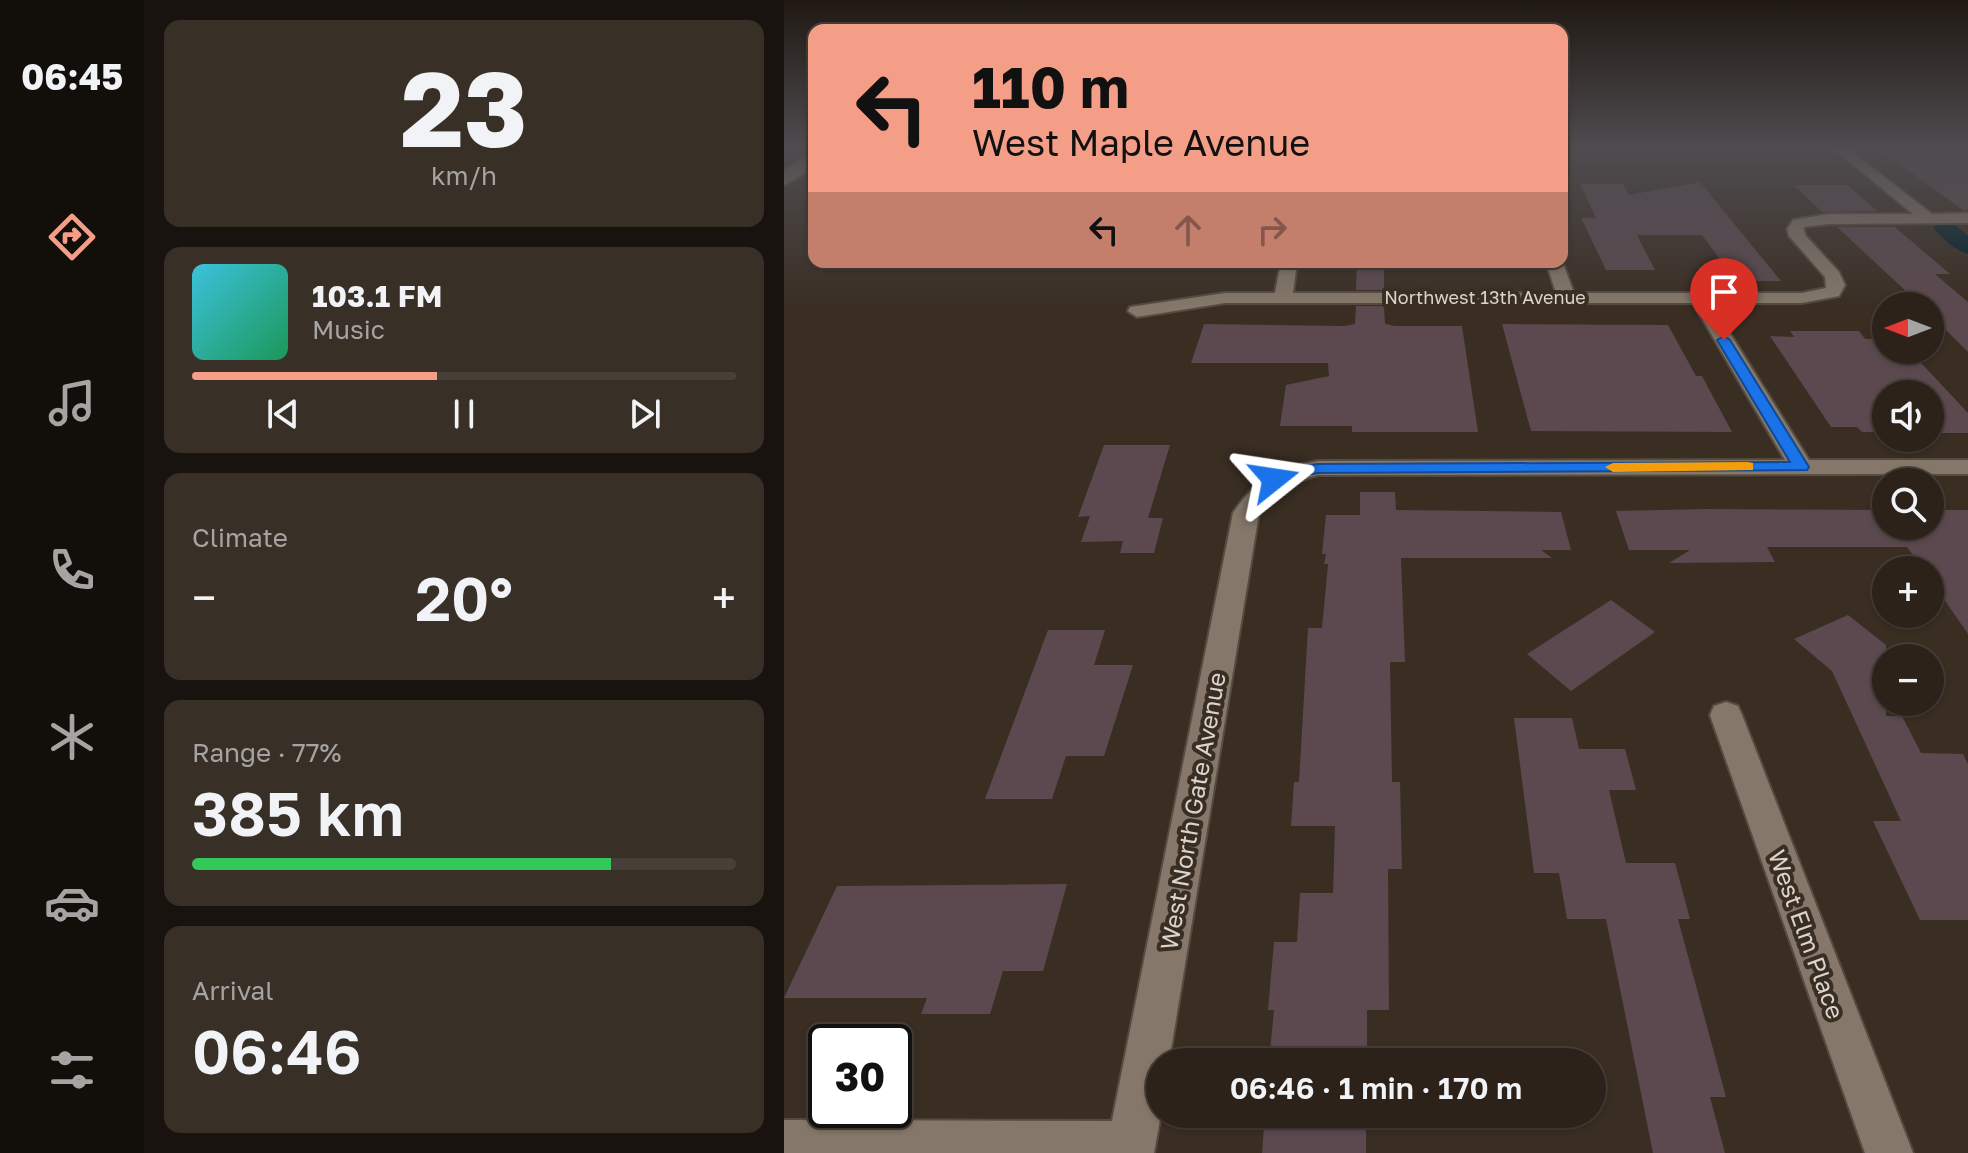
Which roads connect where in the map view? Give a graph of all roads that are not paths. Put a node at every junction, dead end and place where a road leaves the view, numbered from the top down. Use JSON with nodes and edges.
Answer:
{"nodes":[{"id":1,"x":1907,"y":202,"type":"edge"},
{"id":2,"x":1928,"y":218,"type":"junction"},
{"id":3,"x":1968,"y":218,"type":"edge"},
{"id":4,"x":1288,"y":268,"type":"edge"},
{"id":5,"x":1556,"y":268,"type":"edge"},
{"id":6,"x":1283,"y":297,"type":"junction"},
{"id":7,"x":1567,"y":297,"type":"junction"},
{"id":8,"x":1698,"y":297,"type":"junction"},
{"id":9,"x":1137,"y":311,"type":"dead end"},
{"id":10,"x":1801,"y":467,"type":"junction"},
{"id":11,"x":1968,"y":467,"type":"edge"},
{"id":12,"x":1726,"y":715,"type":"dead end"},
{"id":13,"x":784,"y":1144,"type":"edge"},
{"id":14,"x":1131,"y":1149,"type":"edge"},
{"id":15,"x":1889,"y":1153,"type":"edge"}],
"edges":[{"from":1,"to":2,"type":"street"},
{"from":2,"to":3,"type":"street"},
{"from":2,"to":8,"type":"street","name":"Northwest 13th Avenue"},
{"from":4,"to":6,"type":"street"},
{"from":5,"to":7,"type":"street"},
{"from":6,"to":7,"type":"street","name":"Northwest 13th Avenue"},
{"from":6,"to":9,"type":"street","name":"Northwest 13th Avenue"},
{"from":7,"to":8,"type":"street","name":"Northwest 13th Avenue"},
{"from":8,"to":10,"type":"street"},
{"from":10,"to":11,"type":"street"},
{"from":10,"to":14,"type":"street","name":"West North Gate Avenue"},
{"from":12,"to":15,"type":"street","name":"West Elm Place"},
{"from":13,"to":14,"type":"street"}]}
